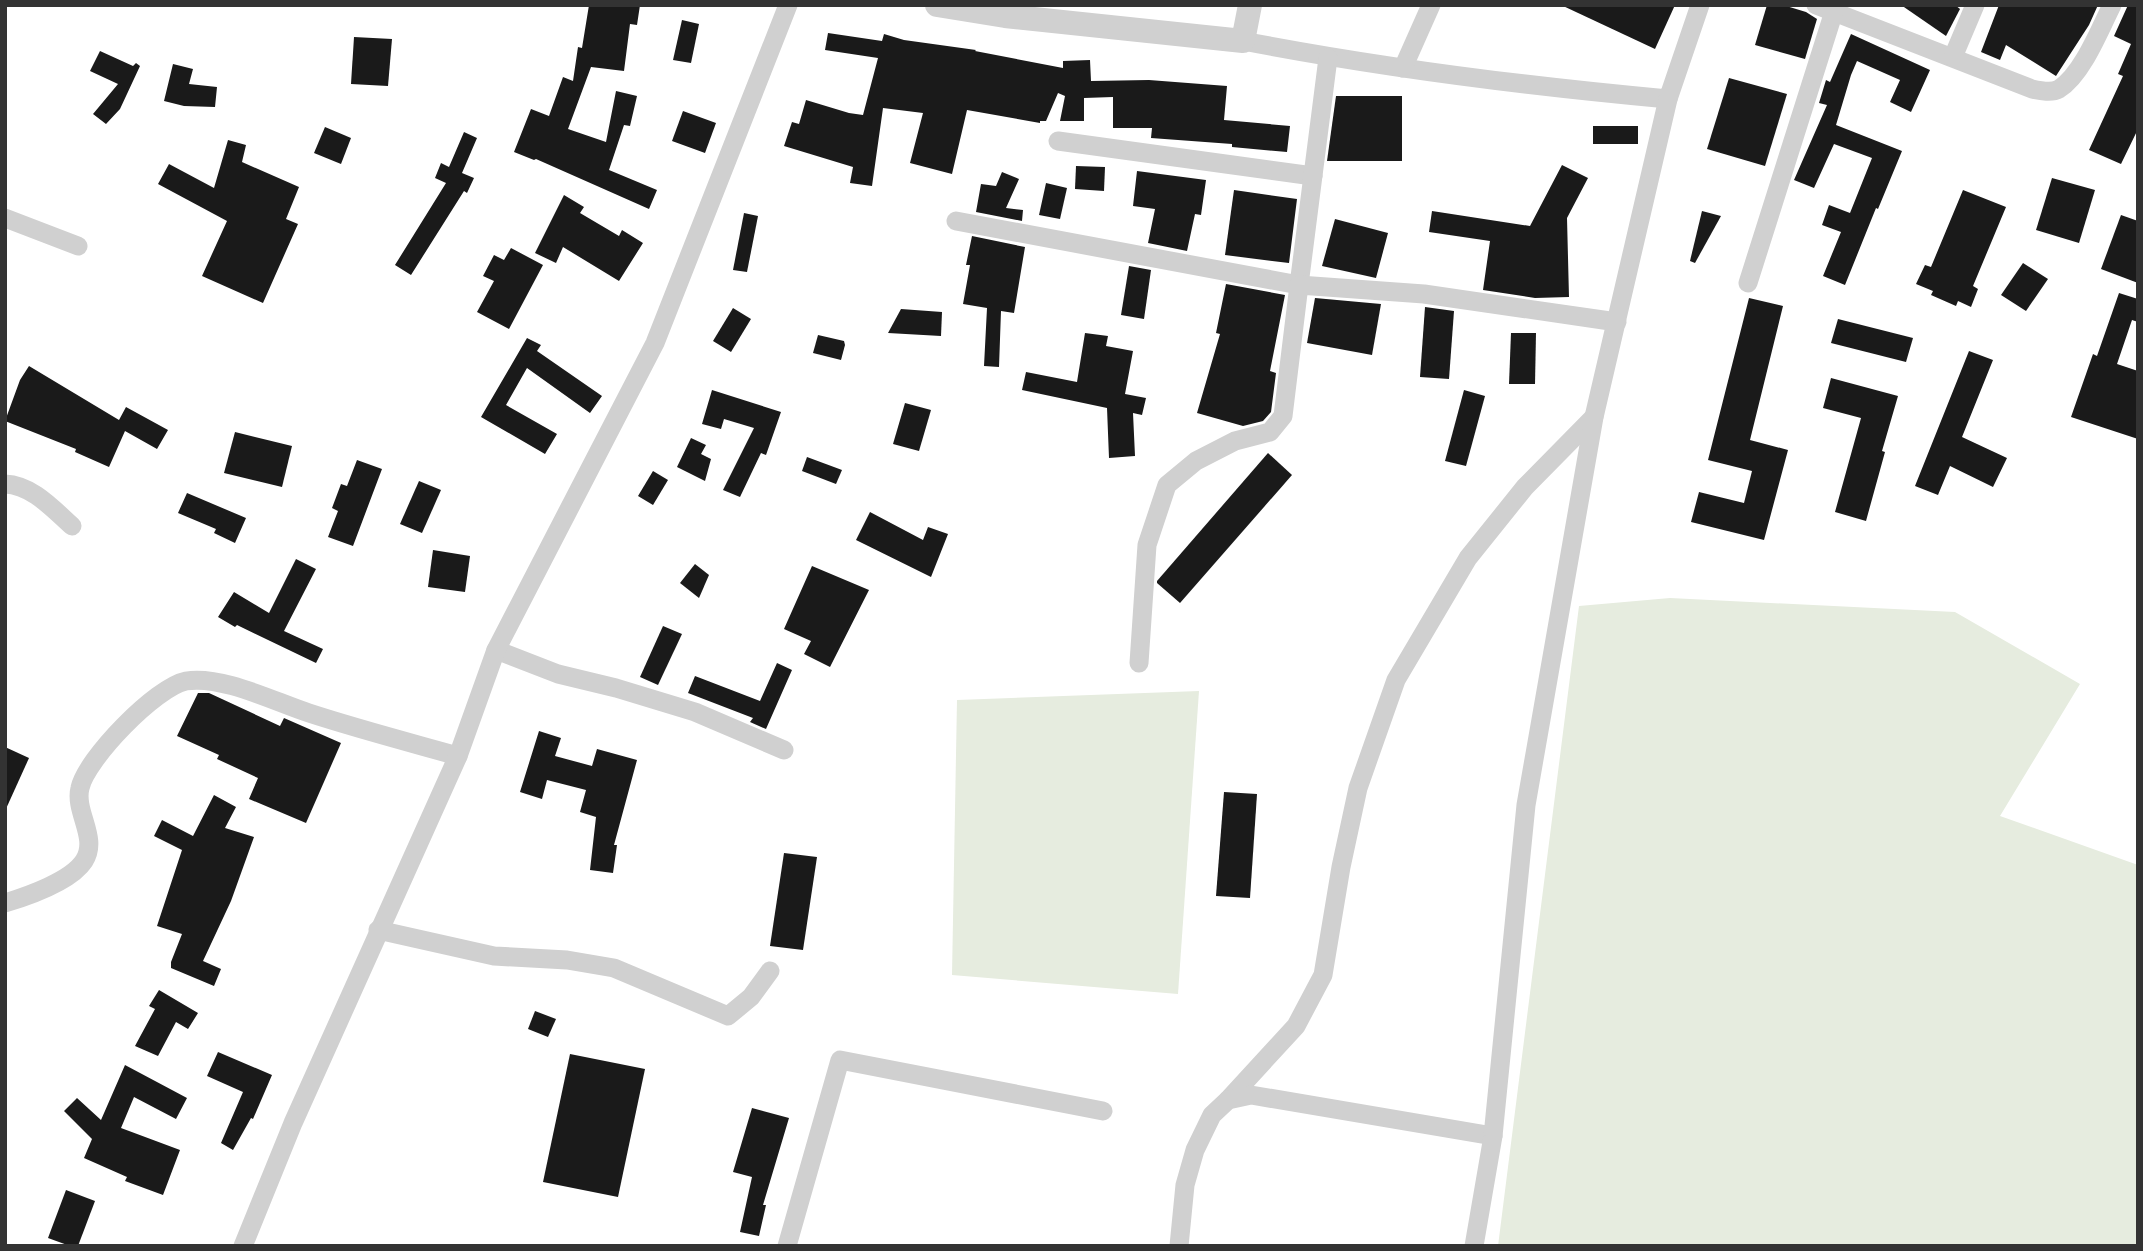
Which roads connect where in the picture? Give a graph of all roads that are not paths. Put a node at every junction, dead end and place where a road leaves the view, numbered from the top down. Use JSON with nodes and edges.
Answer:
{"nodes":[{"id":1,"x":788,"y":5,"type":"edge"},
{"id":2,"x":937,"y":5,"type":"edge"},
{"id":3,"x":1250,"y":5,"type":"edge"},
{"id":4,"x":1431,"y":5,"type":"edge"},
{"id":5,"x":1700,"y":5,"type":"edge"},
{"id":6,"x":1975,"y":5,"type":"edge"},
{"id":7,"x":2112,"y":5,"type":"edge"},
{"id":8,"x":1829,"y":7,"type":"edge"},
{"id":9,"x":1243,"y":41,"type":"junction"},
{"id":10,"x":1953,"y":57,"type":"junction"},
{"id":11,"x":1328,"y":58,"type":"junction"},
{"id":12,"x":1403,"y":68,"type":"junction"},
{"id":13,"x":1668,"y":99,"type":"junction"},
{"id":14,"x":1058,"y":141,"type":"dead end"},
{"id":15,"x":1313,"y":176,"type":"junction"},
{"id":16,"x":5,"y":218,"type":"edge"},
{"id":17,"x":956,"y":221,"type":"dead end"},
{"id":18,"x":78,"y":246,"type":"dead end"},
{"id":19,"x":1748,"y":283,"type":"dead end"},
{"id":20,"x":1299,"y":285,"type":"junction"},
{"id":21,"x":1617,"y":323,"type":"junction"},
{"id":22,"x":1594,"y":417,"type":"junction"},
{"id":23,"x":5,"y":484,"type":"edge"},
{"id":24,"x":72,"y":526,"type":"dead end"},
{"id":25,"x":496,"y":650,"type":"junction"},
{"id":26,"x":1139,"y":663,"type":"dead end"},
{"id":27,"x":784,"y":750,"type":"dead end"},
{"id":28,"x":458,"y":756,"type":"junction"},
{"id":29,"x":5,"y":903,"type":"edge"},
{"id":30,"x":379,"y":930,"type":"junction"},
{"id":31,"x":770,"y":971,"type":"dead end"},
{"id":32,"x":1228,"y":1100,"type":"junction"},
{"id":33,"x":1102,"y":1111,"type":"dead end"},
{"id":34,"x":1493,"y":1136,"type":"junction"},
{"id":35,"x":243,"y":1246,"type":"edge"},
{"id":36,"x":787,"y":1246,"type":"edge"},
{"id":37,"x":1179,"y":1246,"type":"edge"},
{"id":38,"x":1474,"y":1246,"type":"edge"}],
"edges":[{"from":1,"to":25,"type":"street"},
{"from":2,"to":9,"type":"street"},
{"from":3,"to":9,"type":"street"},
{"from":4,"to":12,"type":"street"},
{"from":5,"to":13,"type":"street"},
{"from":6,"to":10,"type":"street"},
{"from":7,"to":10,"type":"street"},
{"from":8,"to":10,"type":"street"},
{"from":8,"to":19,"type":"street"},
{"from":9,"to":11,"type":"street"},
{"from":11,"to":12,"type":"street"},
{"from":11,"to":15,"type":"street"},
{"from":12,"to":13,"type":"street"},
{"from":13,"to":21,"type":"street"},
{"from":14,"to":15,"type":"street"},
{"from":15,"to":20,"type":"street"},
{"from":16,"to":18,"type":"street"},
{"from":17,"to":20,"type":"street"},
{"from":20,"to":21,"type":"street"},
{"from":20,"to":26,"type":"street"},
{"from":21,"to":22,"type":"street"},
{"from":22,"to":32,"type":"street"},
{"from":22,"to":34,"type":"street"},
{"from":23,"to":24,"type":"street"},
{"from":25,"to":27,"type":"street"},
{"from":25,"to":28,"type":"street"},
{"from":28,"to":29,"type":"street"},
{"from":28,"to":30,"type":"street"},
{"from":30,"to":31,"type":"street"},
{"from":30,"to":35,"type":"street"},
{"from":32,"to":34,"type":"street"},
{"from":32,"to":37,"type":"street"},
{"from":33,"to":36,"type":"street"},
{"from":34,"to":38,"type":"street"}]}
